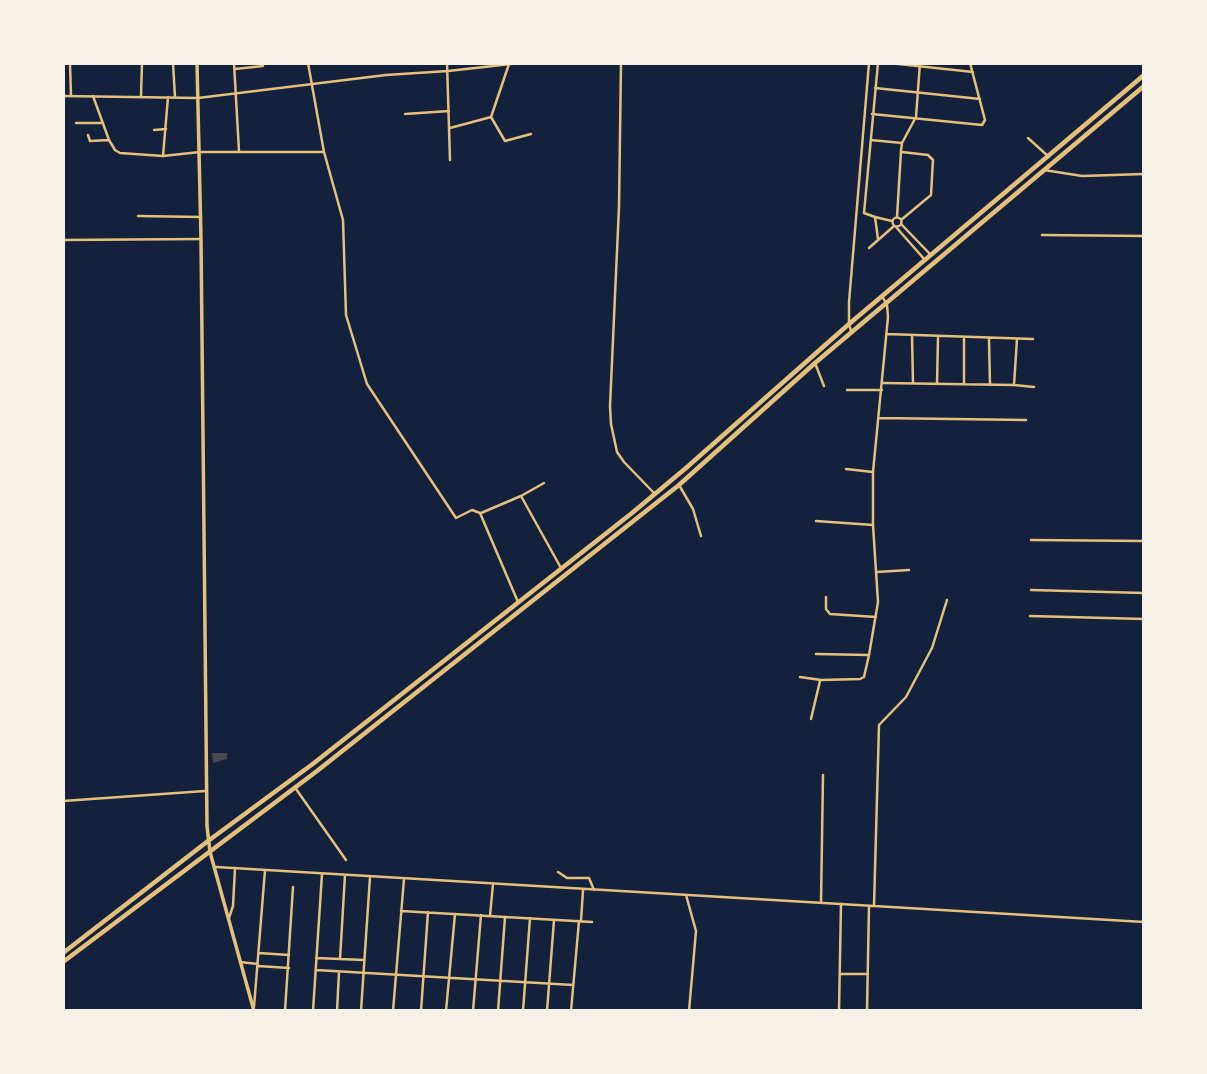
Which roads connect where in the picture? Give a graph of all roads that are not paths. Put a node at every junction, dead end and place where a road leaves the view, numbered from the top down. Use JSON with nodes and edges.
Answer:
{"nodes":[{"id":1,"x":69,"y":63,"type":"edge"},
{"id":2,"x":142,"y":63,"type":"edge"},
{"id":3,"x":173,"y":63,"type":"edge"},
{"id":4,"x":197,"y":63,"type":"edge"},
{"id":5,"x":234,"y":63,"type":"edge"},
{"id":6,"x":308,"y":63,"type":"edge"},
{"id":7,"x":447,"y":63,"type":"edge"},
{"id":8,"x":509,"y":63,"type":"edge"},
{"id":9,"x":520,"y":63,"type":"edge"},
{"id":10,"x":621,"y":63,"type":"edge"},
{"id":11,"x":869,"y":63,"type":"edge"},
{"id":12,"x":878,"y":63,"type":"edge"},
{"id":13,"x":889,"y":63,"type":"edge"},
{"id":14,"x":970,"y":63,"type":"edge"},
{"id":15,"x":920,"y":65,"type":"edge"},
{"id":16,"x":263,"y":66,"type":"dead end"},
{"id":17,"x":235,"y":69,"type":"junction"},
{"id":18,"x":448,"y":71,"type":"junction"},
{"id":19,"x":973,"y":72,"type":"junction"},
{"id":20,"x":1144,"y":75,"type":"edge"},
{"id":21,"x":313,"y":86,"type":"junction"},
{"id":22,"x":1144,"y":86,"type":"edge"},
{"id":23,"x":875,"y":88,"type":"junction"},
{"id":24,"x":918,"y":92,"type":"junction"},
{"id":25,"x":237,"y":94,"type":"junction"},
{"id":26,"x":63,"y":96,"type":"edge"},
{"id":27,"x":71,"y":96,"type":"junction"},
{"id":28,"x":93,"y":96,"type":"junction"},
{"id":29,"x":141,"y":96,"type":"junction"},
{"id":30,"x":168,"y":97,"type":"junction"},
{"id":31,"x":175,"y":97,"type":"junction"},
{"id":32,"x":198,"y":98,"type":"junction"},
{"id":33,"x":980,"y":100,"type":"junction"},
{"id":34,"x":449,"y":111,"type":"junction"},
{"id":35,"x":405,"y":114,"type":"dead end"},
{"id":36,"x":873,"y":114,"type":"junction"},
{"id":37,"x":491,"y":117,"type":"junction"},
{"id":38,"x":916,"y":117,"type":"junction"},
{"id":39,"x":1088,"y":122,"type":"junction"},
{"id":40,"x":76,"y":123,"type":"dead end"},
{"id":41,"x":103,"y":123,"type":"junction"},
{"id":42,"x":450,"y":128,"type":"junction"},
{"id":43,"x":166,"y":129,"type":"junction"},
{"id":44,"x":1094,"y":129,"type":"junction"},
{"id":45,"x":154,"y":130,"type":"dead end"},
{"id":46,"x":531,"y":134,"type":"dead end"},
{"id":47,"x":88,"y":135,"type":"dead end"},
{"id":48,"x":1028,"y":138,"type":"dead end"},
{"id":49,"x":109,"y":140,"type":"junction"},
{"id":50,"x":870,"y":140,"type":"junction"},
{"id":51,"x":902,"y":143,"type":"junction"},
{"id":52,"x":901,"y":151,"type":"junction"},
{"id":53,"x":200,"y":152,"type":"junction"},
{"id":54,"x":239,"y":152,"type":"junction"},
{"id":55,"x":324,"y":152,"type":"junction"},
{"id":56,"x":163,"y":156,"type":"junction"},
{"id":57,"x":1047,"y":159,"type":"junction"},
{"id":58,"x":450,"y":160,"type":"dead end"},
{"id":59,"x":1048,"y":167,"type":"junction"},
{"id":60,"x":1144,"y":174,"type":"edge"},
{"id":61,"x":138,"y":216,"type":"dead end"},
{"id":62,"x":201,"y":217,"type":"junction"},
{"id":63,"x":875,"y":217,"type":"junction"},
{"id":64,"x":900,"y":220,"type":"junction"},
{"id":65,"x":892,"y":221,"type":"junction"},
{"id":66,"x":895,"y":227,"type":"junction"},
{"id":67,"x":1042,"y":235,"type":"dead end"},
{"id":68,"x":1144,"y":236,"type":"edge"},
{"id":69,"x":201,"y":239,"type":"junction"},
{"id":70,"x":878,"y":239,"type":"junction"},
{"id":71,"x":63,"y":240,"type":"edge"},
{"id":72,"x":869,"y":248,"type":"dead end"},
{"id":73,"x":931,"y":255,"type":"junction"},
{"id":74,"x":925,"y":260,"type":"junction"},
{"id":75,"x":882,"y":296,"type":"junction"},
{"id":76,"x":887,"y":305,"type":"junction"},
{"id":77,"x":849,"y":324,"type":"junction"},
{"id":78,"x":852,"y":333,"type":"junction"},
{"id":79,"x":887,"y":334,"type":"junction"},
{"id":80,"x":912,"y":336,"type":"junction"},
{"id":81,"x":938,"y":336,"type":"junction"},
{"id":82,"x":964,"y":337,"type":"junction"},
{"id":83,"x":989,"y":338,"type":"junction"},
{"id":84,"x":1017,"y":339,"type":"junction"},
{"id":85,"x":1033,"y":339,"type":"dead end"},
{"id":86,"x":816,"y":363,"type":"junction"},
{"id":87,"x":883,"y":383,"type":"junction"},
{"id":88,"x":913,"y":383,"type":"junction"},
{"id":89,"x":937,"y":384,"type":"junction"},
{"id":90,"x":964,"y":384,"type":"junction"},
{"id":91,"x":989,"y":385,"type":"junction"},
{"id":92,"x":824,"y":386,"type":"dead end"},
{"id":93,"x":1014,"y":386,"type":"junction"},
{"id":94,"x":1034,"y":387,"type":"dead end"},
{"id":95,"x":847,"y":390,"type":"dead end"},
{"id":96,"x":882,"y":390,"type":"junction"},
{"id":97,"x":879,"y":418,"type":"junction"},
{"id":98,"x":1026,"y":420,"type":"dead end"},
{"id":99,"x":846,"y":469,"type":"dead end"},
{"id":100,"x":873,"y":472,"type":"junction"},
{"id":101,"x":544,"y":483,"type":"dead end"},
{"id":102,"x":678,"y":485,"type":"junction"},
{"id":103,"x":654,"y":494,"type":"junction"},
{"id":104,"x":521,"y":496,"type":"junction"},
{"id":105,"x":480,"y":513,"type":"junction"},
{"id":106,"x":816,"y":521,"type":"dead end"},
{"id":107,"x":873,"y":525,"type":"junction"},
{"id":108,"x":701,"y":536,"type":"dead end"},
{"id":109,"x":1031,"y":540,"type":"dead end"},
{"id":110,"x":1144,"y":541,"type":"edge"},
{"id":111,"x":561,"y":568,"type":"junction"},
{"id":112,"x":909,"y":570,"type":"dead end"},
{"id":113,"x":877,"y":572,"type":"junction"},
{"id":114,"x":1031,"y":590,"type":"dead end"},
{"id":115,"x":1144,"y":593,"type":"edge"},
{"id":116,"x":826,"y":597,"type":"dead end"},
{"id":117,"x":947,"y":600,"type":"dead end"},
{"id":118,"x":518,"y":602,"type":"junction"},
{"id":119,"x":1030,"y":616,"type":"dead end"},
{"id":120,"x":876,"y":617,"type":"junction"},
{"id":121,"x":1144,"y":619,"type":"edge"},
{"id":122,"x":816,"y":654,"type":"dead end"},
{"id":123,"x":869,"y":655,"type":"junction"},
{"id":124,"x":800,"y":677,"type":"dead end"},
{"id":125,"x":821,"y":680,"type":"junction"},
{"id":126,"x":811,"y":719,"type":"dead end"},
{"id":127,"x":347,"y":737,"type":"junction"},
{"id":128,"x":352,"y":744,"type":"junction"},
{"id":129,"x":823,"y":775,"type":"dead end"},
{"id":130,"x":295,"y":788,"type":"junction"},
{"id":131,"x":205,"y":791,"type":"junction"},
{"id":132,"x":63,"y":801,"type":"edge"},
{"id":133,"x":208,"y":841,"type":"junction"},
{"id":134,"x":210,"y":852,"type":"junction"},
{"id":135,"x":346,"y":860,"type":"dead end"},
{"id":136,"x":216,"y":867,"type":"junction"},
{"id":137,"x":235,"y":868,"type":"junction"},
{"id":138,"x":265,"y":870,"type":"junction"},
{"id":139,"x":558,"y":872,"type":"dead end"},
{"id":140,"x":322,"y":874,"type":"junction"},
{"id":141,"x":345,"y":875,"type":"junction"},
{"id":142,"x":370,"y":877,"type":"junction"},
{"id":143,"x":404,"y":879,"type":"junction"},
{"id":144,"x":492,"y":884,"type":"junction"},
{"id":145,"x":293,"y":887,"type":"dead end"},
{"id":146,"x":583,"y":890,"type":"junction"},
{"id":147,"x":594,"y":890,"type":"junction"},
{"id":148,"x":686,"y":895,"type":"junction"},
{"id":149,"x":821,"y":903,"type":"junction"},
{"id":150,"x":841,"y":904,"type":"junction"},
{"id":151,"x":869,"y":906,"type":"junction"},
{"id":152,"x":874,"y":906,"type":"junction"},
{"id":153,"x":401,"y":911,"type":"junction"},
{"id":154,"x":428,"y":912,"type":"junction"},
{"id":155,"x":455,"y":914,"type":"junction"},
{"id":156,"x":481,"y":915,"type":"junction"},
{"id":157,"x":490,"y":916,"type":"junction"},
{"id":158,"x":505,"y":917,"type":"junction"},
{"id":159,"x":229,"y":918,"type":"junction"},
{"id":160,"x":530,"y":918,"type":"junction"},
{"id":161,"x":554,"y":920,"type":"junction"},
{"id":162,"x":580,"y":921,"type":"junction"},
{"id":163,"x":592,"y":922,"type":"dead end"},
{"id":164,"x":1144,"y":922,"type":"edge"},
{"id":165,"x":63,"y":953,"type":"edge"},
{"id":166,"x":259,"y":953,"type":"junction"},
{"id":167,"x":289,"y":955,"type":"junction"},
{"id":168,"x":316,"y":958,"type":"junction"},
{"id":169,"x":340,"y":959,"type":"junction"},
{"id":170,"x":364,"y":960,"type":"junction"},
{"id":171,"x":63,"y":962,"type":"edge"},
{"id":172,"x":240,"y":962,"type":"junction"},
{"id":173,"x":258,"y":965,"type":"junction"},
{"id":174,"x":289,"y":968,"type":"junction"},
{"id":175,"x":316,"y":970,"type":"junction"},
{"id":176,"x":340,"y":971,"type":"junction"},
{"id":177,"x":363,"y":973,"type":"junction"},
{"id":178,"x":840,"y":974,"type":"junction"},
{"id":179,"x":867,"y":974,"type":"junction"},
{"id":180,"x":396,"y":975,"type":"junction"},
{"id":181,"x":423,"y":976,"type":"junction"},
{"id":182,"x":449,"y":978,"type":"junction"},
{"id":183,"x":475,"y":979,"type":"junction"},
{"id":184,"x":500,"y":981,"type":"junction"},
{"id":185,"x":525,"y":982,"type":"junction"},
{"id":186,"x":549,"y":984,"type":"junction"},
{"id":187,"x":573,"y":985,"type":"junction"},
{"id":188,"x":254,"y":1011,"type":"edge"},
{"id":189,"x":285,"y":1011,"type":"edge"},
{"id":190,"x":313,"y":1011,"type":"edge"},
{"id":191,"x":337,"y":1011,"type":"edge"},
{"id":192,"x":361,"y":1011,"type":"edge"},
{"id":193,"x":393,"y":1011,"type":"edge"},
{"id":194,"x":421,"y":1011,"type":"edge"},
{"id":195,"x":446,"y":1011,"type":"edge"},
{"id":196,"x":473,"y":1011,"type":"edge"},
{"id":197,"x":498,"y":1011,"type":"edge"},
{"id":198,"x":523,"y":1011,"type":"edge"},
{"id":199,"x":547,"y":1011,"type":"edge"},
{"id":200,"x":571,"y":1011,"type":"edge"},
{"id":201,"x":689,"y":1011,"type":"edge"},
{"id":202,"x":839,"y":1011,"type":"edge"},
{"id":203,"x":867,"y":1011,"type":"edge"}],
"edges":[{"from":1,"to":27,"type":"street"},
{"from":2,"to":29,"type":"street"},
{"from":3,"to":31,"type":"street"},
{"from":4,"to":32,"type":"street"},
{"from":5,"to":17,"type":"street"},
{"from":6,"to":21,"type":"street"},
{"from":7,"to":18,"type":"street"},
{"from":8,"to":9,"type":"street"},
{"from":8,"to":18,"type":"street"},
{"from":8,"to":37,"type":"street"},
{"from":10,"to":103,"type":"street"},
{"from":11,"to":77,"type":"street"},
{"from":12,"to":23,"type":"street"},
{"from":13,"to":15,"type":"street"},
{"from":14,"to":19,"type":"street"},
{"from":15,"to":19,"type":"street"},
{"from":15,"to":24,"type":"street"},
{"from":16,"to":17,"type":"street"},
{"from":17,"to":25,"type":"street"},
{"from":18,"to":21,"type":"street"},
{"from":18,"to":34,"type":"street"},
{"from":19,"to":33,"type":"street"},
{"from":20,"to":39,"type":"main road"},
{"from":21,"to":25,"type":"street"},
{"from":21,"to":55,"type":"street"},
{"from":22,"to":44,"type":"main road"},
{"from":23,"to":24,"type":"street"},
{"from":23,"to":36,"type":"street"},
{"from":24,"to":33,"type":"street"},
{"from":24,"to":38,"type":"street"},
{"from":25,"to":32,"type":"street"},
{"from":25,"to":54,"type":"street"},
{"from":26,"to":27,"type":"street"},
{"from":27,"to":28,"type":"street"},
{"from":28,"to":29,"type":"street"},
{"from":28,"to":41,"type":"street"},
{"from":29,"to":30,"type":"street"},
{"from":30,"to":31,"type":"street"},
{"from":30,"to":43,"type":"street"},
{"from":31,"to":32,"type":"street"},
{"from":32,"to":53,"type":"street"},
{"from":33,"to":38,"type":"street"},
{"from":34,"to":35,"type":"street"},
{"from":34,"to":42,"type":"street"},
{"from":36,"to":38,"type":"street"},
{"from":36,"to":50,"type":"street"},
{"from":37,"to":42,"type":"street"},
{"from":37,"to":46,"type":"street"},
{"from":38,"to":51,"type":"street"},
{"from":39,"to":44,"type":"main road"},
{"from":39,"to":57,"type":"main road"},
{"from":40,"to":41,"type":"street"},
{"from":41,"to":49,"type":"street"},
{"from":42,"to":58,"type":"street"},
{"from":43,"to":45,"type":"street"},
{"from":43,"to":56,"type":"street"},
{"from":44,"to":59,"type":"main road"},
{"from":47,"to":49,"type":"street"},
{"from":48,"to":57,"type":"street"},
{"from":49,"to":56,"type":"street"},
{"from":50,"to":51,"type":"street"},
{"from":50,"to":63,"type":"street"},
{"from":51,"to":52,"type":"street"},
{"from":52,"to":64,"type":"street"},
{"from":52,"to":64,"type":"street"},
{"from":53,"to":54,"type":"street"},
{"from":53,"to":56,"type":"street"},
{"from":53,"to":62,"type":"street"},
{"from":54,"to":55,"type":"street"},
{"from":55,"to":105,"type":"street"},
{"from":57,"to":73,"type":"main road"},
{"from":59,"to":60,"type":"street"},
{"from":59,"to":76,"type":"main road"},
{"from":61,"to":62,"type":"street"},
{"from":62,"to":69,"type":"street"},
{"from":63,"to":65,"type":"street"},
{"from":63,"to":70,"type":"street"},
{"from":64,"to":65,"type":"street"},
{"from":64,"to":66,"type":"street"},
{"from":64,"to":73,"type":"street"},
{"from":65,"to":66,"type":"street"},
{"from":66,"to":70,"type":"street"},
{"from":66,"to":74,"type":"street"},
{"from":67,"to":68,"type":"street"},
{"from":69,"to":71,"type":"street"},
{"from":69,"to":131,"type":"street"},
{"from":70,"to":72,"type":"street"},
{"from":73,"to":74,"type":"main road"},
{"from":74,"to":75,"type":"main road"},
{"from":75,"to":76,"type":"street"},
{"from":75,"to":77,"type":"main road"},
{"from":76,"to":78,"type":"main road"},
{"from":76,"to":79,"type":"street"},
{"from":77,"to":78,"type":"street"},
{"from":77,"to":103,"type":"main road"},
{"from":78,"to":86,"type":"main road"},
{"from":79,"to":80,"type":"street"},
{"from":79,"to":87,"type":"street"},
{"from":80,"to":81,"type":"street"},
{"from":80,"to":88,"type":"street"},
{"from":81,"to":82,"type":"street"},
{"from":81,"to":89,"type":"street"},
{"from":82,"to":83,"type":"street"},
{"from":82,"to":90,"type":"street"},
{"from":83,"to":84,"type":"street"},
{"from":83,"to":91,"type":"street"},
{"from":84,"to":85,"type":"street"},
{"from":84,"to":93,"type":"street"},
{"from":86,"to":92,"type":"street"},
{"from":86,"to":102,"type":"main road"},
{"from":87,"to":88,"type":"street"},
{"from":87,"to":96,"type":"street"},
{"from":88,"to":89,"type":"street"},
{"from":89,"to":90,"type":"street"},
{"from":90,"to":91,"type":"street"},
{"from":91,"to":93,"type":"street"},
{"from":93,"to":94,"type":"street"},
{"from":95,"to":96,"type":"street"},
{"from":96,"to":97,"type":"street"},
{"from":97,"to":98,"type":"street"},
{"from":97,"to":100,"type":"street"},
{"from":99,"to":100,"type":"street"},
{"from":100,"to":107,"type":"street"},
{"from":101,"to":104,"type":"street"},
{"from":102,"to":108,"type":"street"},
{"from":102,"to":128,"type":"main road"},
{"from":103,"to":111,"type":"main road"},
{"from":104,"to":105,"type":"street"},
{"from":104,"to":111,"type":"street"},
{"from":105,"to":118,"type":"street"},
{"from":106,"to":107,"type":"street"},
{"from":107,"to":113,"type":"street"},
{"from":109,"to":110,"type":"street"},
{"from":111,"to":118,"type":"main road"},
{"from":112,"to":113,"type":"street"},
{"from":113,"to":120,"type":"street"},
{"from":114,"to":115,"type":"street"},
{"from":116,"to":120,"type":"street"},
{"from":117,"to":152,"type":"street"},
{"from":118,"to":127,"type":"main road"},
{"from":119,"to":121,"type":"street"},
{"from":120,"to":123,"type":"street"},
{"from":122,"to":123,"type":"street"},
{"from":123,"to":125,"type":"street"},
{"from":124,"to":125,"type":"street"},
{"from":125,"to":126,"type":"street"},
{"from":127,"to":128,"type":"main road"},
{"from":127,"to":133,"type":"main road"},
{"from":128,"to":130,"type":"main road"},
{"from":129,"to":149,"type":"street"},
{"from":130,"to":134,"type":"main road"},
{"from":130,"to":135,"type":"street"},
{"from":131,"to":132,"type":"street"},
{"from":131,"to":133,"type":"street"},
{"from":133,"to":134,"type":"street"},
{"from":133,"to":165,"type":"main road"},
{"from":134,"to":136,"type":"street"},
{"from":134,"to":171,"type":"main road"},
{"from":136,"to":137,"type":"street"},
{"from":136,"to":159,"type":"street"},
{"from":137,"to":138,"type":"street"},
{"from":137,"to":159,"type":"street"},
{"from":138,"to":140,"type":"street"},
{"from":138,"to":166,"type":"street"},
{"from":139,"to":147,"type":"street"},
{"from":140,"to":141,"type":"street"},
{"from":140,"to":168,"type":"street"},
{"from":141,"to":142,"type":"street"},
{"from":141,"to":169,"type":"street"},
{"from":142,"to":143,"type":"street"},
{"from":142,"to":170,"type":"street"},
{"from":143,"to":144,"type":"street"},
{"from":143,"to":153,"type":"street"},
{"from":144,"to":146,"type":"street"},
{"from":144,"to":157,"type":"street"},
{"from":145,"to":167,"type":"street"},
{"from":146,"to":147,"type":"street"},
{"from":146,"to":162,"type":"street"},
{"from":147,"to":148,"type":"street"},
{"from":148,"to":149,"type":"street"},
{"from":148,"to":201,"type":"street"},
{"from":149,"to":150,"type":"street"},
{"from":150,"to":151,"type":"street"},
{"from":150,"to":178,"type":"street"},
{"from":151,"to":152,"type":"street"},
{"from":151,"to":179,"type":"street"},
{"from":152,"to":164,"type":"street"},
{"from":153,"to":154,"type":"street"},
{"from":153,"to":180,"type":"street"},
{"from":154,"to":155,"type":"street"},
{"from":154,"to":181,"type":"street"},
{"from":155,"to":156,"type":"street"},
{"from":155,"to":182,"type":"street"},
{"from":156,"to":157,"type":"street"},
{"from":156,"to":183,"type":"street"},
{"from":157,"to":158,"type":"street"},
{"from":158,"to":160,"type":"street"},
{"from":158,"to":184,"type":"street"},
{"from":159,"to":172,"type":"street"},
{"from":160,"to":161,"type":"street"},
{"from":160,"to":185,"type":"street"},
{"from":161,"to":162,"type":"street"},
{"from":161,"to":186,"type":"street"},
{"from":162,"to":163,"type":"street"},
{"from":162,"to":187,"type":"street"},
{"from":166,"to":167,"type":"street"},
{"from":166,"to":173,"type":"street"},
{"from":167,"to":174,"type":"street"},
{"from":168,"to":169,"type":"street"},
{"from":168,"to":175,"type":"street"},
{"from":169,"to":170,"type":"street"},
{"from":170,"to":177,"type":"street"},
{"from":172,"to":173,"type":"street"},
{"from":172,"to":188,"type":"street"},
{"from":173,"to":174,"type":"street"},
{"from":173,"to":188,"type":"street"},
{"from":174,"to":189,"type":"street"},
{"from":175,"to":176,"type":"street"},
{"from":175,"to":190,"type":"street"},
{"from":176,"to":177,"type":"street"},
{"from":176,"to":191,"type":"street"},
{"from":177,"to":180,"type":"street"},
{"from":177,"to":192,"type":"street"},
{"from":178,"to":179,"type":"street"},
{"from":178,"to":202,"type":"street"},
{"from":179,"to":203,"type":"street"},
{"from":180,"to":181,"type":"street"},
{"from":180,"to":193,"type":"street"},
{"from":181,"to":182,"type":"street"},
{"from":181,"to":194,"type":"street"},
{"from":182,"to":183,"type":"street"},
{"from":182,"to":195,"type":"street"},
{"from":183,"to":184,"type":"street"},
{"from":183,"to":196,"type":"street"},
{"from":184,"to":185,"type":"street"},
{"from":184,"to":197,"type":"street"},
{"from":185,"to":186,"type":"street"},
{"from":185,"to":198,"type":"street"},
{"from":186,"to":187,"type":"street"},
{"from":186,"to":199,"type":"street"},
{"from":187,"to":200,"type":"street"}]}
